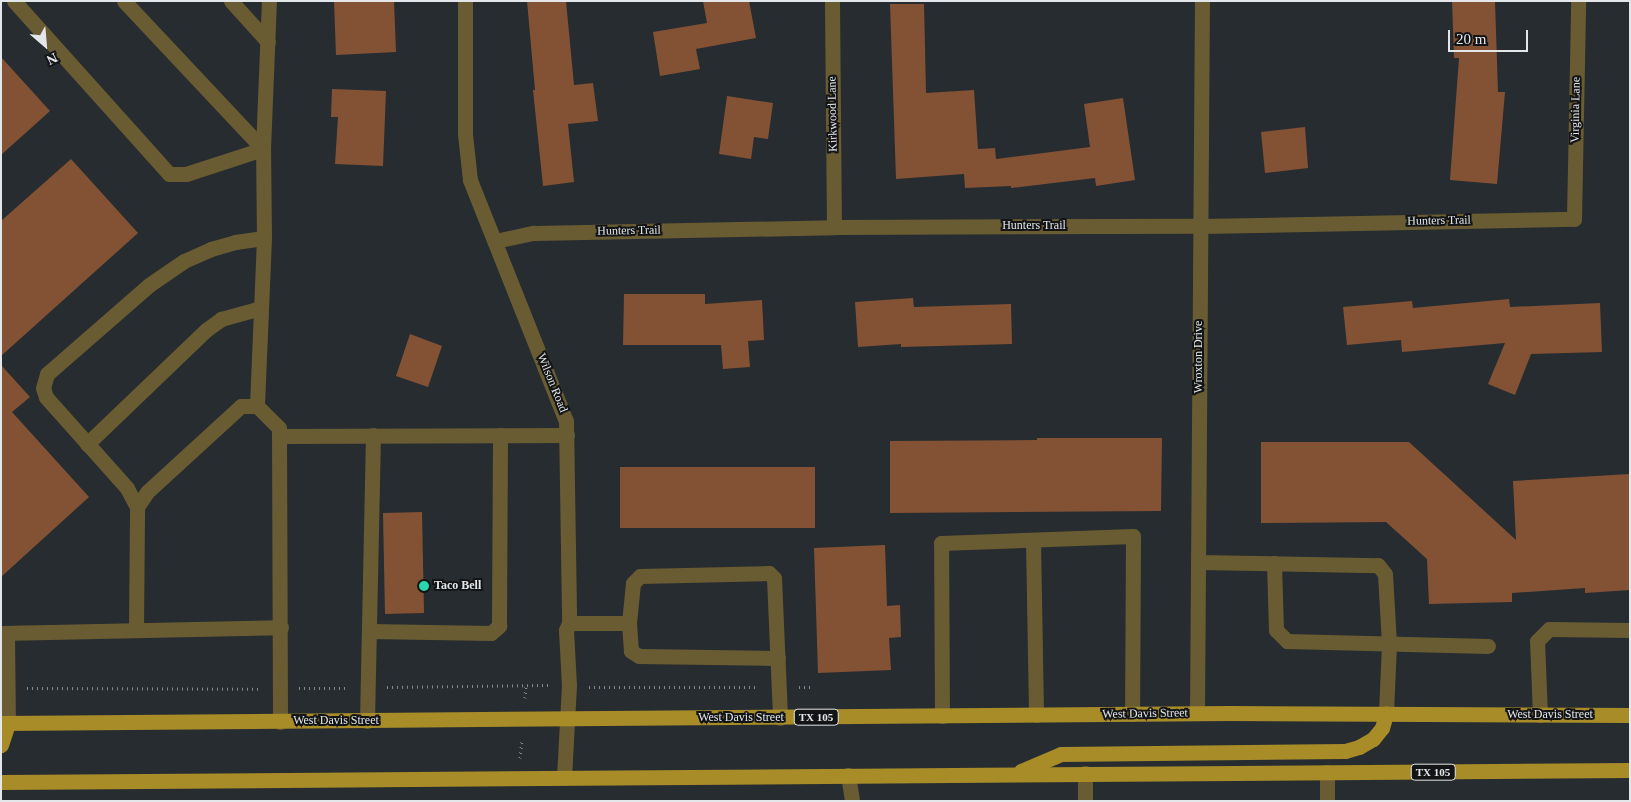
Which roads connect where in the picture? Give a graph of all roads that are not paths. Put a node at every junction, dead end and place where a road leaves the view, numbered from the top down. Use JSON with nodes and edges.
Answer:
{"nodes":[{"id":1,"x":14,"y":1,"type":"edge"},
{"id":2,"x":124,"y":1,"type":"edge"},
{"id":3,"x":231,"y":1,"type":"edge"},
{"id":4,"x":269,"y":1,"type":"edge"},
{"id":5,"x":465,"y":1,"type":"edge"},
{"id":6,"x":832,"y":1,"type":"edge"},
{"id":7,"x":1202,"y":1,"type":"edge"},
{"id":8,"x":1578,"y":1,"type":"edge"},
{"id":9,"x":268,"y":42,"type":"junction"},
{"id":10,"x":263,"y":150,"type":"junction"},
{"id":11,"x":1574,"y":219,"type":"joint"},
{"id":12,"x":1200,"y":226,"type":"junction"},
{"id":13,"x":834,"y":227,"type":"junction"},
{"id":14,"x":264,"y":238,"type":"junction"},
{"id":15,"x":495,"y":241,"type":"junction"},
{"id":16,"x":261,"y":308,"type":"junction"},
{"id":17,"x":257,"y":406,"type":"junction"},
{"id":18,"x":373,"y":435,"type":"junction"},
{"id":19,"x":500,"y":435,"type":"junction"},
{"id":20,"x":567,"y":435,"type":"junction"},
{"id":21,"x":280,"y":436,"type":"junction"},
{"id":22,"x":87,"y":444,"type":"junction"},
{"id":23,"x":138,"y":507,"type":"junction"},
{"id":24,"x":1033,"y":540,"type":"junction"},
{"id":25,"x":1198,"y":562,"type":"junction"},
{"id":26,"x":1274,"y":563,"type":"junction"},
{"id":27,"x":569,"y":623,"type":"junction"},
{"id":28,"x":629,"y":623,"type":"junction"},
{"id":29,"x":280,"y":627,"type":"junction"},
{"id":30,"x":136,"y":630,"type":"junction"},
{"id":31,"x":1630,"y":630,"type":"edge"},
{"id":32,"x":369,"y":631,"type":"junction"},
{"id":33,"x":4,"y":633,"type":"edge"},
{"id":34,"x":1389,"y":644,"type":"junction"},
{"id":35,"x":1488,"y":646,"type":"dead end"},
{"id":36,"x":778,"y":658,"type":"junction"},
{"id":37,"x":1198,"y":713,"type":"junction"},
{"id":38,"x":1132,"y":714,"type":"junction"},
{"id":39,"x":1386,"y":714,"type":"junction"},
{"id":40,"x":1540,"y":714,"type":"junction"},
{"id":41,"x":1036,"y":715,"type":"junction"},
{"id":42,"x":1630,"y":715,"type":"edge"},
{"id":43,"x":942,"y":716,"type":"junction"},
{"id":44,"x":780,"y":718,"type":"junction"},
{"id":45,"x":567,"y":720,"type":"junction"},
{"id":46,"x":367,"y":721,"type":"junction"},
{"id":47,"x":280,"y":722,"type":"junction"},
{"id":48,"x":5,"y":723,"type":"edge"},
{"id":49,"x":1,"y":745,"type":"edge"},
{"id":50,"x":1630,"y":770,"type":"edge"},
{"id":51,"x":1327,"y":772,"type":"junction"},
{"id":52,"x":1085,"y":773,"type":"junction"},
{"id":53,"x":1015,"y":774,"type":"junction"},
{"id":54,"x":848,"y":775,"type":"junction"},
{"id":55,"x":564,"y":778,"type":"junction"},
{"id":56,"x":1,"y":782,"type":"edge"},
{"id":57,"x":852,"y":801,"type":"edge"},
{"id":58,"x":1085,"y":801,"type":"edge"},
{"id":59,"x":1327,"y":801,"type":"edge"}],
"edges":[{"from":1,"to":10,"type":"street"},
{"from":2,"to":10,"type":"street"},
{"from":3,"to":9,"type":"street"},
{"from":4,"to":9,"type":"street"},
{"from":5,"to":15,"type":"street","name":"Wilson Road"},
{"from":6,"to":13,"type":"street","name":"Kirkwood Lane"},
{"from":7,"to":12,"type":"street","name":"Wroxton Drive"},
{"from":8,"to":11,"type":"street","name":"Virginia Lane"},
{"from":9,"to":10,"type":"street"},
{"from":10,"to":14,"type":"street"},
{"from":11,"to":12,"type":"street","name":"Hunters Trail"},
{"from":12,"to":13,"type":"street","name":"Hunters Trail"},
{"from":12,"to":25,"type":"street","name":"Wroxton Drive"},
{"from":13,"to":15,"type":"street","name":"Hunters Trail"},
{"from":14,"to":16,"type":"street"},
{"from":14,"to":22,"type":"street"},
{"from":15,"to":20,"type":"street","name":"Wilson Road"},
{"from":16,"to":17,"type":"street"},
{"from":16,"to":22,"type":"street"},
{"from":17,"to":21,"type":"street"},
{"from":17,"to":23,"type":"street"},
{"from":18,"to":19,"type":"street"},
{"from":18,"to":21,"type":"street"},
{"from":18,"to":32,"type":"street"},
{"from":19,"to":20,"type":"street"},
{"from":19,"to":32,"type":"street"},
{"from":20,"to":27,"type":"street","name":"Wilson Road"},
{"from":21,"to":29,"type":"street"},
{"from":22,"to":23,"type":"street"},
{"from":23,"to":30,"type":"street"},
{"from":24,"to":38,"type":"street"},
{"from":24,"to":41,"type":"street"},
{"from":24,"to":43,"type":"street"},
{"from":25,"to":26,"type":"street"},
{"from":25,"to":37,"type":"street","name":"Wroxton Drive"},
{"from":26,"to":34,"type":"street"},
{"from":26,"to":34,"type":"street"},
{"from":27,"to":28,"type":"street"},
{"from":27,"to":45,"type":"street","name":"Wilson Road"},
{"from":28,"to":36,"type":"street"},
{"from":28,"to":36,"type":"street"},
{"from":29,"to":30,"type":"street"},
{"from":29,"to":47,"type":"street"},
{"from":30,"to":33,"type":"street"},
{"from":31,"to":40,"type":"street"},
{"from":32,"to":46,"type":"street"},
{"from":33,"to":48,"type":"street"},
{"from":34,"to":35,"type":"street"},
{"from":34,"to":39,"type":"street"},
{"from":36,"to":44,"type":"street"},
{"from":37,"to":38,"type":"main road","name":"West Davis Street","number":"TX 105"},
{"from":37,"to":39,"type":"main road","name":"West Davis Street","number":"TX 105"},
{"from":38,"to":41,"type":"main road","name":"West Davis Street","number":"TX 105"},
{"from":39,"to":40,"type":"main road","name":"West Davis Street","number":"TX 105"},
{"from":39,"to":53,"type":"main road"},
{"from":40,"to":42,"type":"main road","name":"West Davis Street","number":"TX 105"},
{"from":41,"to":43,"type":"main road","name":"West Davis Street","number":"TX 105"},
{"from":43,"to":44,"type":"main road","name":"West Davis Street","number":"TX 105"},
{"from":44,"to":45,"type":"main road","name":"West Davis Street","number":"TX 105"},
{"from":45,"to":46,"type":"main road","name":"West Davis Street","number":"TX 105"},
{"from":45,"to":55,"type":"street","name":"Wilson Road"},
{"from":46,"to":47,"type":"main road","name":"West Davis Street","number":"TX 105"},
{"from":47,"to":48,"type":"main road","name":"West Davis Street","number":"TX 105"},
{"from":48,"to":49,"type":"main road"},
{"from":50,"to":51,"type":"main road","number":"TX 105"},
{"from":51,"to":52,"type":"main road","number":"TX 105"},
{"from":51,"to":59,"type":"street"},
{"from":52,"to":53,"type":"main road","number":"TX 105"},
{"from":52,"to":58,"type":"street"},
{"from":53,"to":54,"type":"main road","number":"TX 105"},
{"from":54,"to":55,"type":"main road","number":"TX 105"},
{"from":54,"to":57,"type":"street"},
{"from":55,"to":56,"type":"main road","number":"TX 105"}]}
